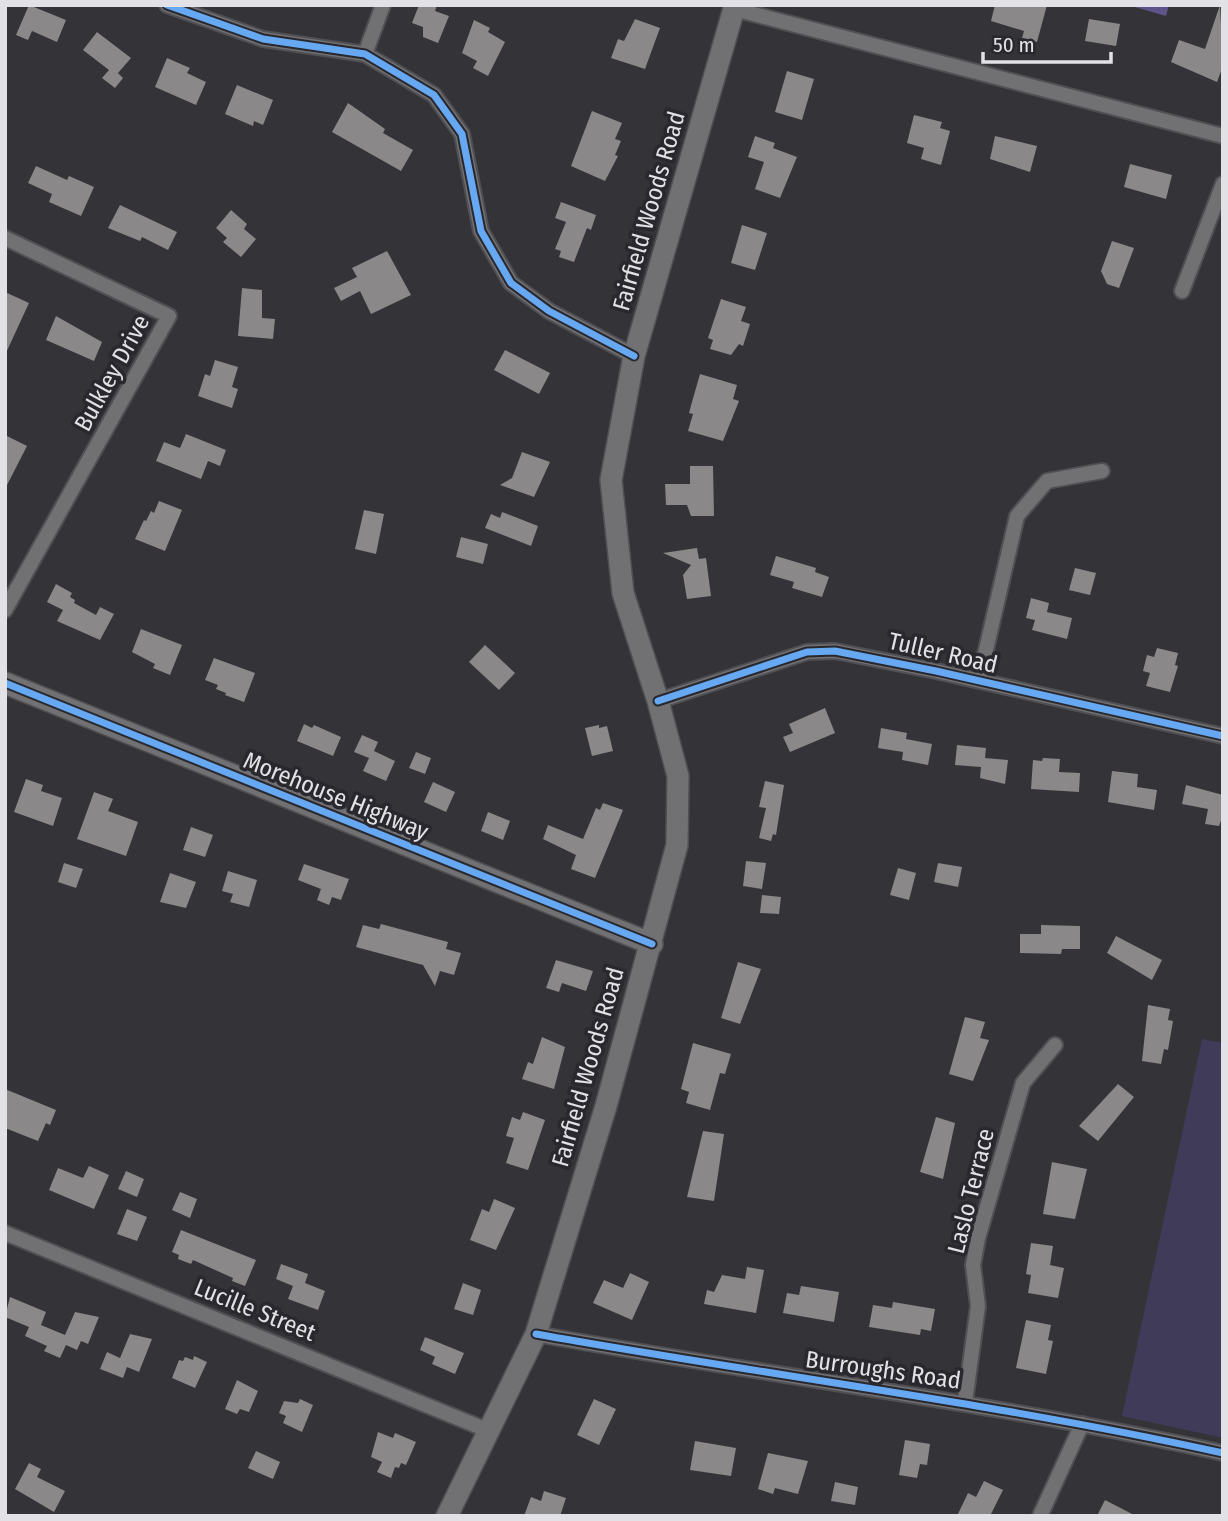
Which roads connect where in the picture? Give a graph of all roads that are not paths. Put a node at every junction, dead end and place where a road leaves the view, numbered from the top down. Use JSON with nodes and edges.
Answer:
{"nodes":[{"id":1,"x":167,"y":5,"type":"edge"},
{"id":2,"x":383,"y":5,"type":"edge"},
{"id":3,"x":734,"y":7,"type":"edge"},
{"id":4,"x":365,"y":54,"type":"junction"},
{"id":5,"x":1223,"y":136,"type":"edge"},
{"id":6,"x":1223,"y":184,"type":"edge"},
{"id":7,"x":5,"y":238,"type":"edge"},
{"id":8,"x":1182,"y":291,"type":"dead end"},
{"id":9,"x":634,"y":356,"type":"junction"},
{"id":10,"x":1102,"y":471,"type":"dead end"},
{"id":11,"x":5,"y":610,"type":"edge"},
{"id":12,"x":979,"y":680,"type":"junction"},
{"id":13,"x":5,"y":683,"type":"edge"},
{"id":14,"x":658,"y":701,"type":"junction"},
{"id":15,"x":1223,"y":736,"type":"edge"},
{"id":16,"x":652,"y":944,"type":"junction"},
{"id":17,"x":1055,"y":1045,"type":"dead end"},
{"id":18,"x":5,"y":1233,"type":"edge"},
{"id":19,"x":536,"y":1334,"type":"junction"},
{"id":20,"x":965,"y":1402,"type":"junction"},
{"id":21,"x":1082,"y":1424,"type":"junction"},
{"id":22,"x":487,"y":1430,"type":"junction"},
{"id":23,"x":1223,"y":1453,"type":"edge"},
{"id":24,"x":447,"y":1516,"type":"edge"},
{"id":25,"x":1040,"y":1516,"type":"edge"}],
"edges":[{"from":1,"to":4,"type":"street"},
{"from":2,"to":4,"type":"street"},
{"from":3,"to":5,"type":"street"},
{"from":3,"to":9,"type":"main road","name":"Fairfield Woods Road"},
{"from":4,"to":9,"type":"street"},
{"from":6,"to":8,"type":"street"},
{"from":7,"to":11,"type":"street","name":"Bulkley Drive"},
{"from":9,"to":14,"type":"main road","name":"Fairfield Woods Road"},
{"from":10,"to":12,"type":"street"},
{"from":12,"to":14,"type":"street","name":"Tuller Road"},
{"from":12,"to":15,"type":"street","name":"Tuller Road"},
{"from":13,"to":16,"type":"main road","name":"Morehouse Highway"},
{"from":14,"to":16,"type":"main road","name":"Fairfield Woods Road"},
{"from":16,"to":19,"type":"main road","name":"Fairfield Woods Road"},
{"from":17,"to":20,"type":"street","name":"Laslo Terrace"},
{"from":18,"to":22,"type":"street","name":"Lucille Street"},
{"from":19,"to":20,"type":"street","name":"Burroughs Road"},
{"from":19,"to":22,"type":"main road","name":"Fairfield Woods Road"},
{"from":20,"to":21,"type":"street","name":"Burroughs Road"},
{"from":21,"to":23,"type":"street","name":"Burroughs Road"},
{"from":21,"to":25,"type":"street"},
{"from":22,"to":24,"type":"main road","name":"Fairfield Woods Road"}]}
